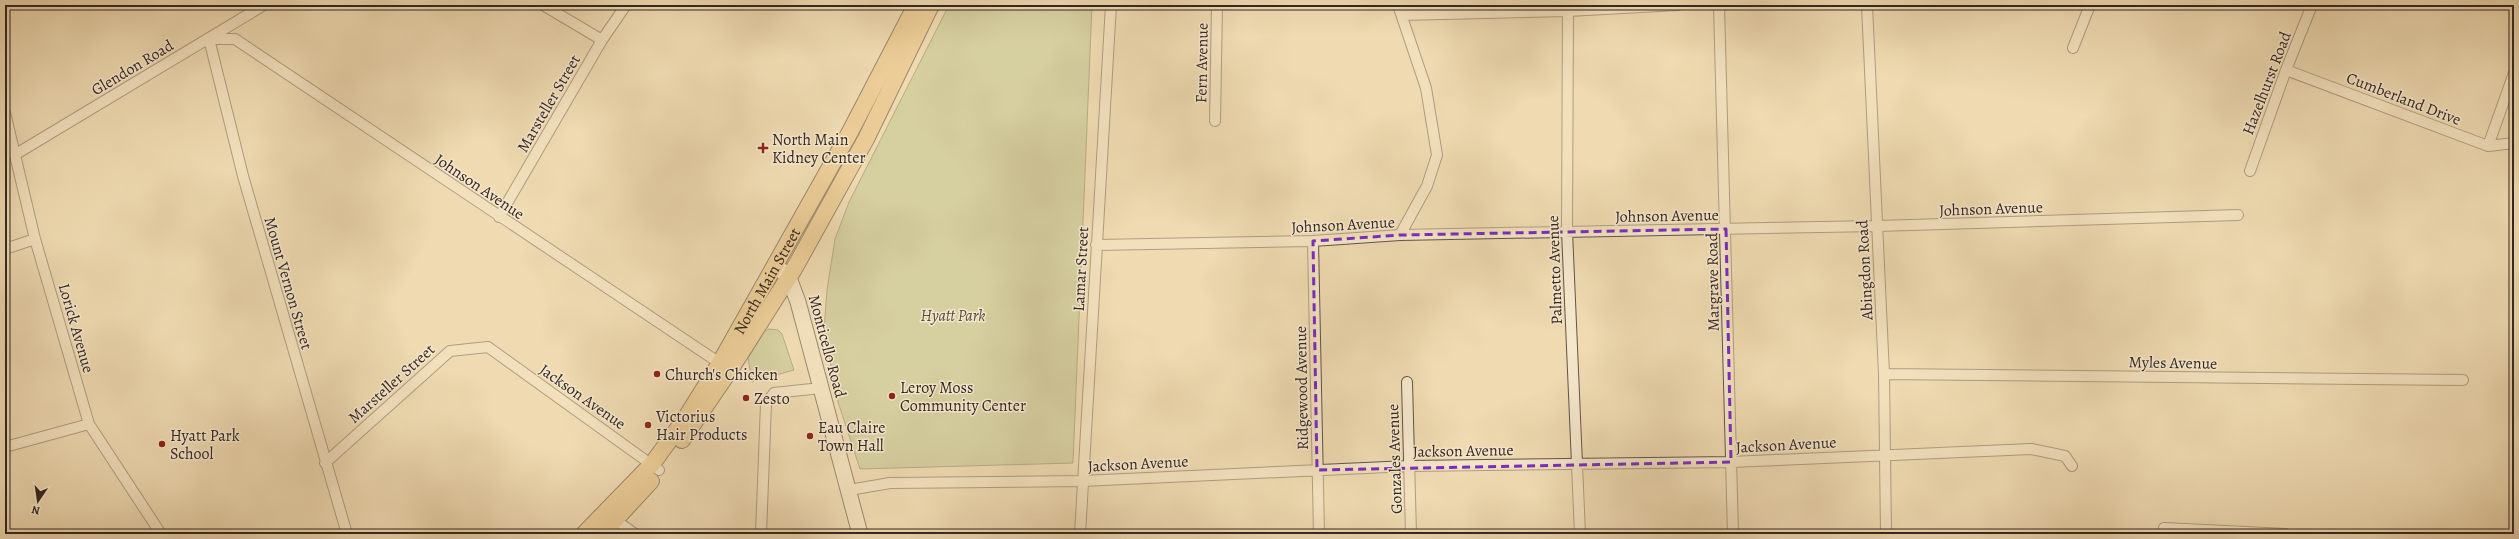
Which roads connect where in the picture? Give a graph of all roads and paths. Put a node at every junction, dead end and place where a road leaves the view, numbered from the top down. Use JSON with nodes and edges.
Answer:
{"nodes":[{"id":1,"x":264,"y":5,"type":"edge"},
{"id":2,"x":543,"y":5,"type":"edge"},
{"id":3,"x":626,"y":5,"type":"edge"},
{"id":4,"x":916,"y":5,"type":"edge"},
{"id":5,"x":931,"y":5,"type":"edge"},
{"id":6,"x":1111,"y":5,"type":"edge"},
{"id":7,"x":1217,"y":5,"type":"edge"},
{"id":8,"x":1398,"y":5,"type":"edge"},
{"id":9,"x":1678,"y":5,"type":"edge"},
{"id":10,"x":1719,"y":5,"type":"edge"},
{"id":11,"x":1868,"y":5,"type":"edge"},
{"id":12,"x":2090,"y":5,"type":"edge"},
{"id":13,"x":2312,"y":5,"type":"edge"},
{"id":14,"x":1568,"y":8,"type":"edge"},
{"id":15,"x":1402,"y":15,"type":"junction"},
{"id":16,"x":209,"y":39,"type":"junction"},
{"id":17,"x":602,"y":40,"type":"junction"},
{"id":18,"x":2073,"y":48,"type":"dead end"},
{"id":19,"x":2286,"y":70,"type":"junction"},
{"id":20,"x":2514,"y":72,"type":"edge"},
{"id":21,"x":5,"y":112,"type":"edge"},
{"id":22,"x":1215,"y":121,"type":"dead end"},
{"id":23,"x":2514,"y":143,"type":"edge"},
{"id":24,"x":2488,"y":146,"type":"junction"},
{"id":25,"x":16,"y":154,"type":"junction"},
{"id":26,"x":2250,"y":171,"type":"dead end"},
{"id":27,"x":2238,"y":216,"type":"dead end"},
{"id":28,"x":499,"y":217,"type":"junction"},
{"id":29,"x":1877,"y":226,"type":"junction"},
{"id":30,"x":1726,"y":229,"type":"junction"},
{"id":31,"x":1567,"y":231,"type":"junction"},
{"id":32,"x":1400,"y":235,"type":"junction"},
{"id":33,"x":35,"y":239,"type":"junction"},
{"id":34,"x":1312,"y":241,"type":"junction"},
{"id":35,"x":1096,"y":245,"type":"junction"},
{"id":36,"x":5,"y":249,"type":"edge"},
{"id":37,"x":776,"y":265,"type":"junction"},
{"id":38,"x":789,"y":278,"type":"junction"},
{"id":39,"x":488,"y":347,"type":"joint"},
{"id":40,"x":725,"y":367,"type":"junction"},
{"id":41,"x":1884,"y":374,"type":"junction"},
{"id":42,"x":2462,"y":380,"type":"dead end"},
{"id":43,"x":1407,"y":382,"type":"dead end"},
{"id":44,"x":821,"y":388,"type":"junction"},
{"id":45,"x":89,"y":424,"type":"junction"},
{"id":46,"x":5,"y":447,"type":"edge"},
{"id":47,"x":1886,"y":455,"type":"junction"},
{"id":48,"x":1731,"y":462,"type":"junction"},
{"id":49,"x":325,"y":463,"type":"junction"},
{"id":50,"x":1579,"y":463,"type":"junction"},
{"id":51,"x":1409,"y":466,"type":"junction"},
{"id":52,"x":2072,"y":466,"type":"dead end"},
{"id":53,"x":656,"y":467,"type":"junction"},
{"id":54,"x":1317,"y":470,"type":"junction"},
{"id":55,"x":1082,"y":481,"type":"junction"},
{"id":56,"x":849,"y":490,"type":"junction"},
{"id":57,"x":611,"y":517,"type":"junction"},
{"id":58,"x":2164,"y":528,"type":"dead end"},
{"id":59,"x":161,"y":534,"type":"edge"},
{"id":60,"x":347,"y":534,"type":"edge"},
{"id":61,"x":584,"y":534,"type":"edge"},
{"id":62,"x":602,"y":534,"type":"edge"},
{"id":63,"x":635,"y":534,"type":"edge"},
{"id":64,"x":761,"y":534,"type":"edge"},
{"id":65,"x":860,"y":534,"type":"edge"},
{"id":66,"x":1080,"y":534,"type":"edge"},
{"id":67,"x":1319,"y":534,"type":"edge"},
{"id":68,"x":1412,"y":534,"type":"edge"},
{"id":69,"x":1580,"y":534,"type":"edge"},
{"id":70,"x":1733,"y":534,"type":"edge"},
{"id":71,"x":1886,"y":534,"type":"edge"},
{"id":72,"x":2286,"y":534,"type":"edge"}],
"edges":[{"from":1,"to":16,"type":"street","name":"Glendon Road"},
{"from":2,"to":17,"type":"street"},
{"from":3,"to":17,"type":"street","name":"Marsteller Street"},
{"from":4,"to":37,"type":"main road","name":"North Main Street"},
{"from":5,"to":38,"type":"main road","name":"North Main Street"},
{"from":6,"to":35,"type":"street","name":"Lamar Street"},
{"from":7,"to":22,"type":"street","name":"Fern Avenue"},
{"from":8,"to":15,"type":"street"},
{"from":9,"to":14,"type":"street"},
{"from":10,"to":30,"type":"street","name":"Margrave Road"},
{"from":11,"to":29,"type":"street","name":"Abingdon Road"},
{"from":12,"to":18,"type":"street"},
{"from":13,"to":19,"type":"street","name":"Hazelhurst Road"},
{"from":14,"to":15,"type":"street"},
{"from":14,"to":31,"type":"street","name":"Palmetto Avenue"},
{"from":15,"to":32,"type":"street"},
{"from":16,"to":25,"type":"street","name":"Glendon Road"},
{"from":16,"to":28,"type":"street","name":"Johnson Avenue"},
{"from":16,"to":49,"type":"street","name":"Mount Vernon Street"},
{"from":17,"to":28,"type":"street","name":"Marsteller Street"},
{"from":19,"to":24,"type":"street","name":"Cumberland Drive"},
{"from":19,"to":26,"type":"street","name":"Hazelhurst Road"},
{"from":20,"to":24,"type":"street"},
{"from":21,"to":25,"type":"street","name":"Lorick Avenue"},
{"from":23,"to":24,"type":"street","name":"Cumberland Drive"},
{"from":25,"to":33,"type":"street","name":"Lorick Avenue"},
{"from":27,"to":29,"type":"street","name":"Johnson Avenue"},
{"from":28,"to":40,"type":"street","name":"Johnson Avenue"},
{"from":29,"to":30,"type":"street","name":"Johnson Avenue"},
{"from":29,"to":41,"type":"street","name":"Abingdon Road"},
{"from":30,"to":31,"type":"street","name":"Johnson Avenue"},
{"from":30,"to":48,"type":"street","name":"Margrave Road"},
{"from":31,"to":32,"type":"street","name":"Johnson Avenue"},
{"from":31,"to":50,"type":"street","name":"Palmetto Avenue"},
{"from":32,"to":34,"type":"street","name":"Johnson Avenue"},
{"from":33,"to":36,"type":"street"},
{"from":33,"to":45,"type":"street","name":"Lorick Avenue"},
{"from":34,"to":35,"type":"street","name":"Johnson Avenue"},
{"from":34,"to":54,"type":"street","name":"Ridgewood Avenue"},
{"from":35,"to":55,"type":"street","name":"Lamar Street"},
{"from":37,"to":38,"type":"main road","name":"Monticello Road"},
{"from":37,"to":40,"type":"main road","name":"North Main Street"},
{"from":38,"to":40,"type":"main road","name":"North Main Street"},
{"from":38,"to":44,"type":"main road","name":"Monticello Road"},
{"from":39,"to":49,"type":"street","name":"Marsteller Street"},
{"from":39,"to":53,"type":"street","name":"Jackson Avenue"},
{"from":40,"to":53,"type":"main road","name":"North Main Street"},
{"from":41,"to":42,"type":"street","name":"Myles Avenue"},
{"from":41,"to":47,"type":"street","name":"Abingdon Road"},
{"from":43,"to":51,"type":"street","name":"Gonzales Avenue"},
{"from":44,"to":56,"type":"main road","name":"Monticello Road"},
{"from":44,"to":64,"type":"street"},
{"from":45,"to":46,"type":"street"},
{"from":45,"to":59,"type":"street","name":"Lorick Avenue"},
{"from":47,"to":48,"type":"street","name":"Jackson Avenue"},
{"from":47,"to":52,"type":"street","name":"Jackson Avenue"},
{"from":47,"to":71,"type":"street","name":"Abingdon Road"},
{"from":48,"to":50,"type":"street","name":"Jackson Avenue"},
{"from":48,"to":70,"type":"street","name":"Margrave Road"},
{"from":49,"to":60,"type":"street","name":"Mount Vernon Street"},
{"from":50,"to":51,"type":"street","name":"Jackson Avenue"},
{"from":50,"to":69,"type":"street","name":"Palmetto Avenue"},
{"from":51,"to":54,"type":"street","name":"Jackson Avenue"},
{"from":51,"to":68,"type":"street","name":"Gonzales Avenue"},
{"from":53,"to":57,"type":"main road","name":"North Main Street"},
{"from":54,"to":55,"type":"street","name":"Jackson Avenue"},
{"from":54,"to":67,"type":"street","name":"Ridgewood Avenue"},
{"from":55,"to":56,"type":"street","name":"Jackson Avenue"},
{"from":55,"to":66,"type":"street","name":"Lamar Street"},
{"from":56,"to":65,"type":"main road","name":"Monticello Road"},
{"from":57,"to":61,"type":"main road","name":"North Main Street"},
{"from":57,"to":62,"type":"main road","name":"North Main Street"},
{"from":57,"to":63,"type":"street"},
{"from":58,"to":72,"type":"street"}]}
